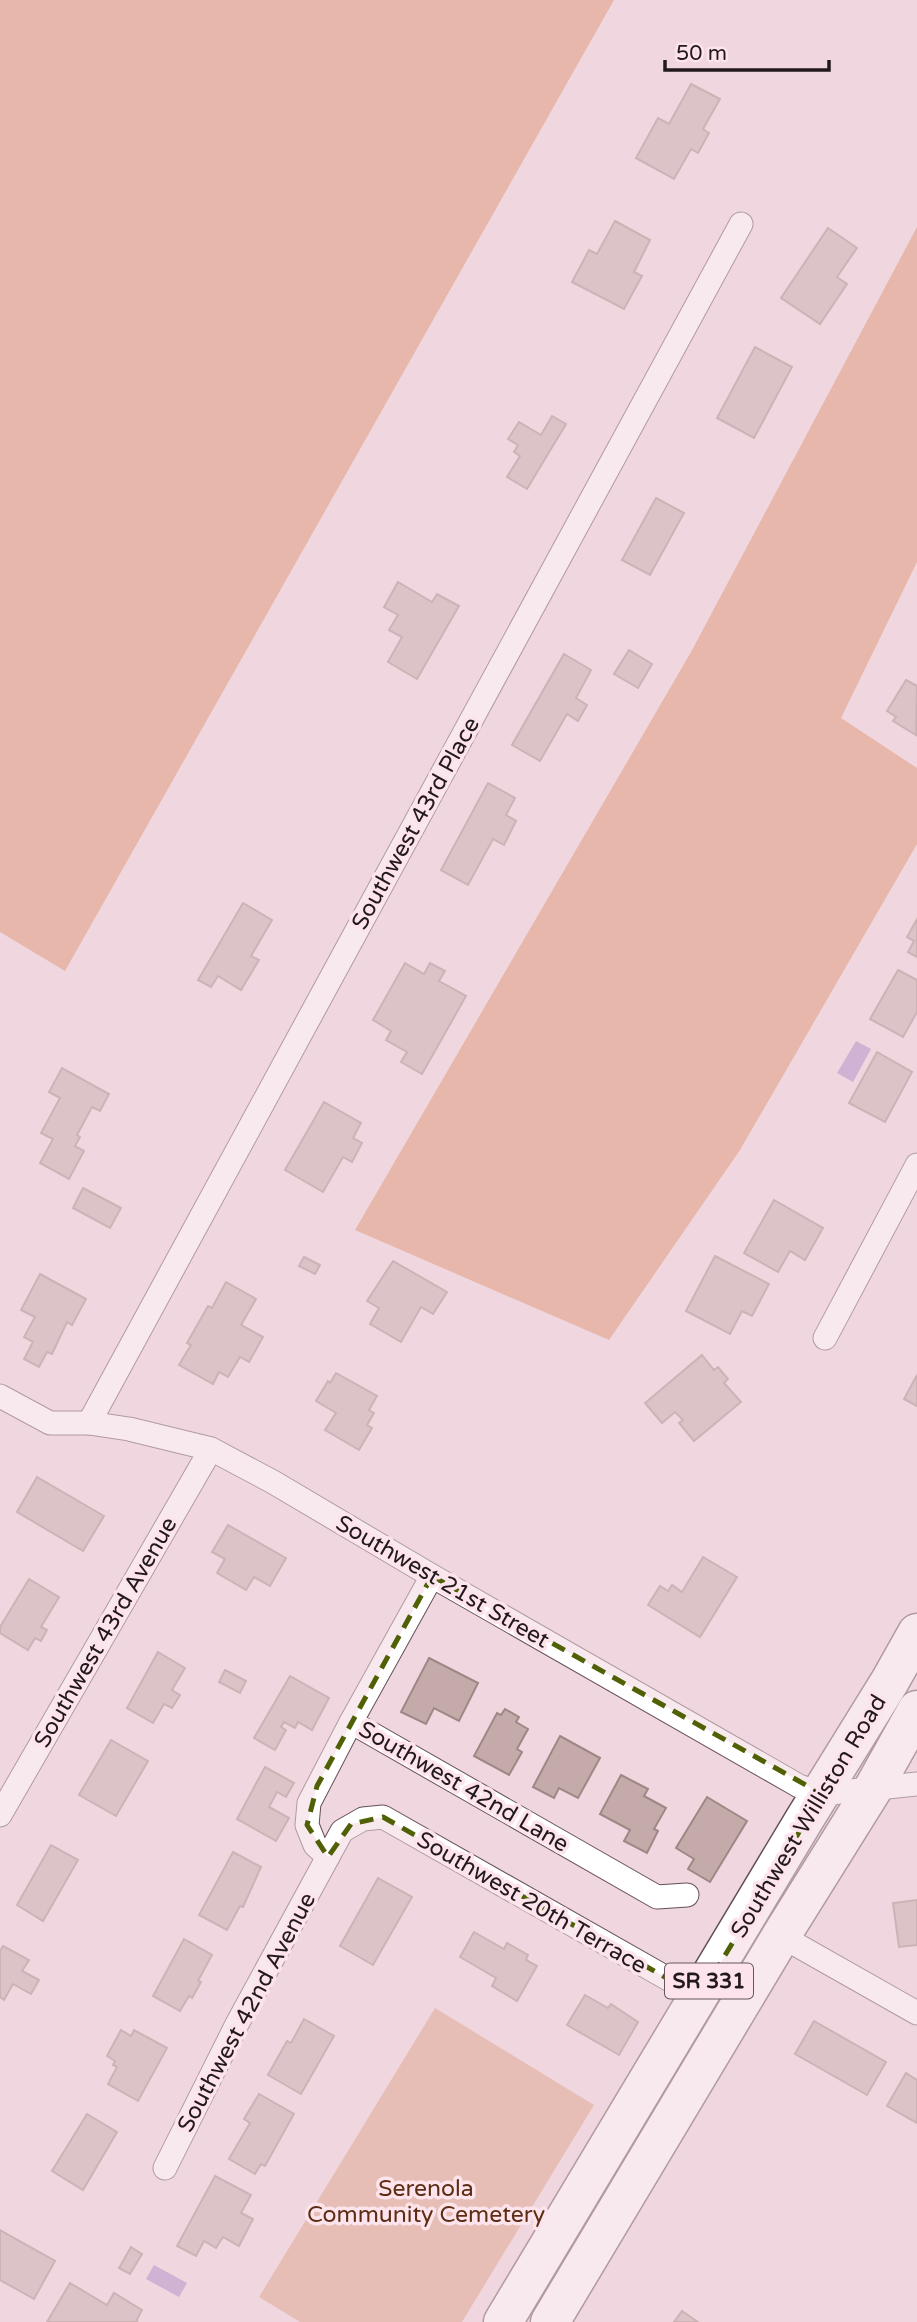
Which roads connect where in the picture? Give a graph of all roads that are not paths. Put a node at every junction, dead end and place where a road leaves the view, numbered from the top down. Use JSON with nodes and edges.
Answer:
{"nodes":[{"id":1,"x":741,"y":223,"type":"dead end"},
{"id":2,"x":917,"y":1165,"type":"edge"},
{"id":3,"x":825,"y":1338,"type":"dead end"},
{"id":4,"x":0,"y":1396,"type":"edge"},
{"id":5,"x":89,"y":1423,"type":"junction"},
{"id":6,"x":211,"y":1449,"type":"junction"},
{"id":7,"x":432,"y":1576,"type":"junction"},
{"id":8,"x":917,"y":1633,"type":"edge"},
{"id":9,"x":917,"y":1710,"type":"edge"},
{"id":10,"x":351,"y":1722,"type":"junction"},
{"id":11,"x":917,"y":1784,"type":"edge"},
{"id":12,"x":874,"y":1787,"type":"junction"},
{"id":13,"x":822,"y":1794,"type":"junction"},
{"id":14,"x":0,"y":1815,"type":"edge"},
{"id":15,"x":363,"y":1819,"type":"joint"},
{"id":16,"x":328,"y":1857,"type":"junction"},
{"id":17,"x":687,"y":1895,"type":"dead end"},
{"id":18,"x":781,"y":1936,"type":"junction"},
{"id":19,"x":700,"y":1997,"type":"junction"},
{"id":20,"x":917,"y":2013,"type":"edge"},
{"id":21,"x":165,"y":2168,"type":"dead end"},
{"id":22,"x":503,"y":2322,"type":"edge"},
{"id":23,"x":550,"y":2322,"type":"edge"}],
"edges":[{"from":1,"to":5,"type":"street","name":"Southwest 43rd Place"},
{"from":2,"to":3,"type":"street"},
{"from":4,"to":5,"type":"street","name":"Southwest 21st Street"},
{"from":5,"to":6,"type":"street","name":"Southwest 21st Street"},
{"from":6,"to":7,"type":"street","name":"Southwest 21st Street"},
{"from":6,"to":14,"type":"street","name":"Southwest 43rd Avenue"},
{"from":7,"to":10,"type":"street","name":"Southwest 42nd Lane"},
{"from":7,"to":13,"type":"street","name":"Southwest 21st Street"},
{"from":8,"to":13,"type":"highway","name":"Southwest Williston Road","number":"SR 331"},
{"from":9,"to":12,"type":"highway","name":"Southwest Williston Road","number":"SR 331"},
{"from":10,"to":16,"type":"street"},
{"from":10,"to":17,"type":"street","name":"Southwest 42nd Lane"},
{"from":11,"to":12,"type":"street"},
{"from":12,"to":13,"type":"street"},
{"from":12,"to":18,"type":"highway","name":"Southwest Williston Road","number":"SR 331"},
{"from":13,"to":19,"type":"highway","name":"Southwest Williston Road","number":"SR 331"},
{"from":15,"to":16,"type":"street","name":"Southwest 42nd Avenue"},
{"from":15,"to":19,"type":"street","name":"Southwest 20th Terrace"},
{"from":16,"to":21,"type":"street","name":"Southwest 42nd Avenue"},
{"from":18,"to":20,"type":"street"},
{"from":18,"to":23,"type":"highway","name":"Southwest Williston Road","number":"SR 331"},
{"from":19,"to":22,"type":"highway","name":"Southwest Williston Road","number":"SR 331"}]}
